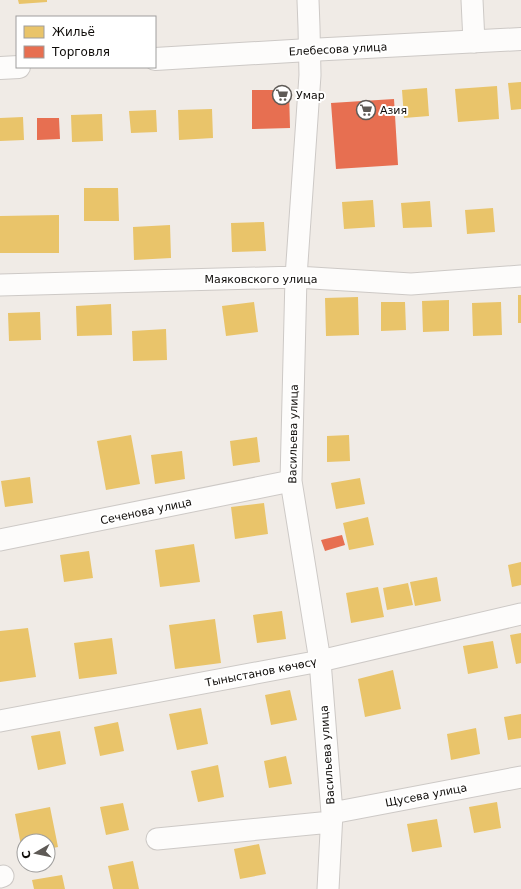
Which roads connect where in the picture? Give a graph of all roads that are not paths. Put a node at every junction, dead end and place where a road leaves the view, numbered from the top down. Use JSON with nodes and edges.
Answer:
{"nodes":[{"id":1,"x":308,"y":0,"type":"edge"},
{"id":2,"x":472,"y":0,"type":"edge"},
{"id":3,"x":521,"y":39,"type":"edge"},
{"id":4,"x":474,"y":42,"type":"junction"},
{"id":5,"x":310,"y":50,"type":"junction"},
{"id":6,"x":156,"y":59,"type":"edge"},
{"id":7,"x":16,"y":67,"type":"edge"},
{"id":8,"x":0,"y":68,"type":"edge"},
{"id":9,"x":521,"y":276,"type":"edge"},
{"id":10,"x":296,"y":277,"type":"junction"},
{"id":11,"x":0,"y":285,"type":"edge"},
{"id":12,"x":291,"y":481,"type":"junction"},
{"id":13,"x":0,"y":540,"type":"edge"},
{"id":14,"x":521,"y":614,"type":"edge"},
{"id":15,"x":320,"y":661,"type":"junction"},
{"id":16,"x":0,"y":721,"type":"edge"},
{"id":17,"x":521,"y":777,"type":"edge"},
{"id":18,"x":331,"y":818,"type":"junction"},
{"id":19,"x":157,"y":839,"type":"dead end"},
{"id":20,"x":328,"y":889,"type":"edge"}],
"edges":[{"from":1,"to":5,"type":"street","name":"Васильева улица"},
{"from":2,"to":4,"type":"street"},
{"from":3,"to":4,"type":"main road","name":"Елебесова улица"},
{"from":4,"to":5,"type":"main road","name":"Елебесова улица"},
{"from":5,"to":6,"type":"main road","name":"Елебесова улица"},
{"from":5,"to":10,"type":"street","name":"Васильева улица"},
{"from":7,"to":8,"type":"main road"},
{"from":9,"to":10,"type":"street","name":"Маяковского улица"},
{"from":10,"to":11,"type":"street","name":"Маяковского улица"},
{"from":10,"to":12,"type":"street","name":"Васильева улица"},
{"from":12,"to":13,"type":"street","name":"Сеченова улица"},
{"from":12,"to":15,"type":"street","name":"Васильева улица"},
{"from":14,"to":15,"type":"street","name":"Тыныстанов көчөсү"},
{"from":15,"to":16,"type":"street","name":"Тыныстанов көчөсү"},
{"from":15,"to":18,"type":"street","name":"Васильева улица"},
{"from":17,"to":18,"type":"street","name":"Щусева улица"},
{"from":18,"to":19,"type":"street","name":"Щусева улица"},
{"from":18,"to":20,"type":"street","name":"Васильева улица"}]}
